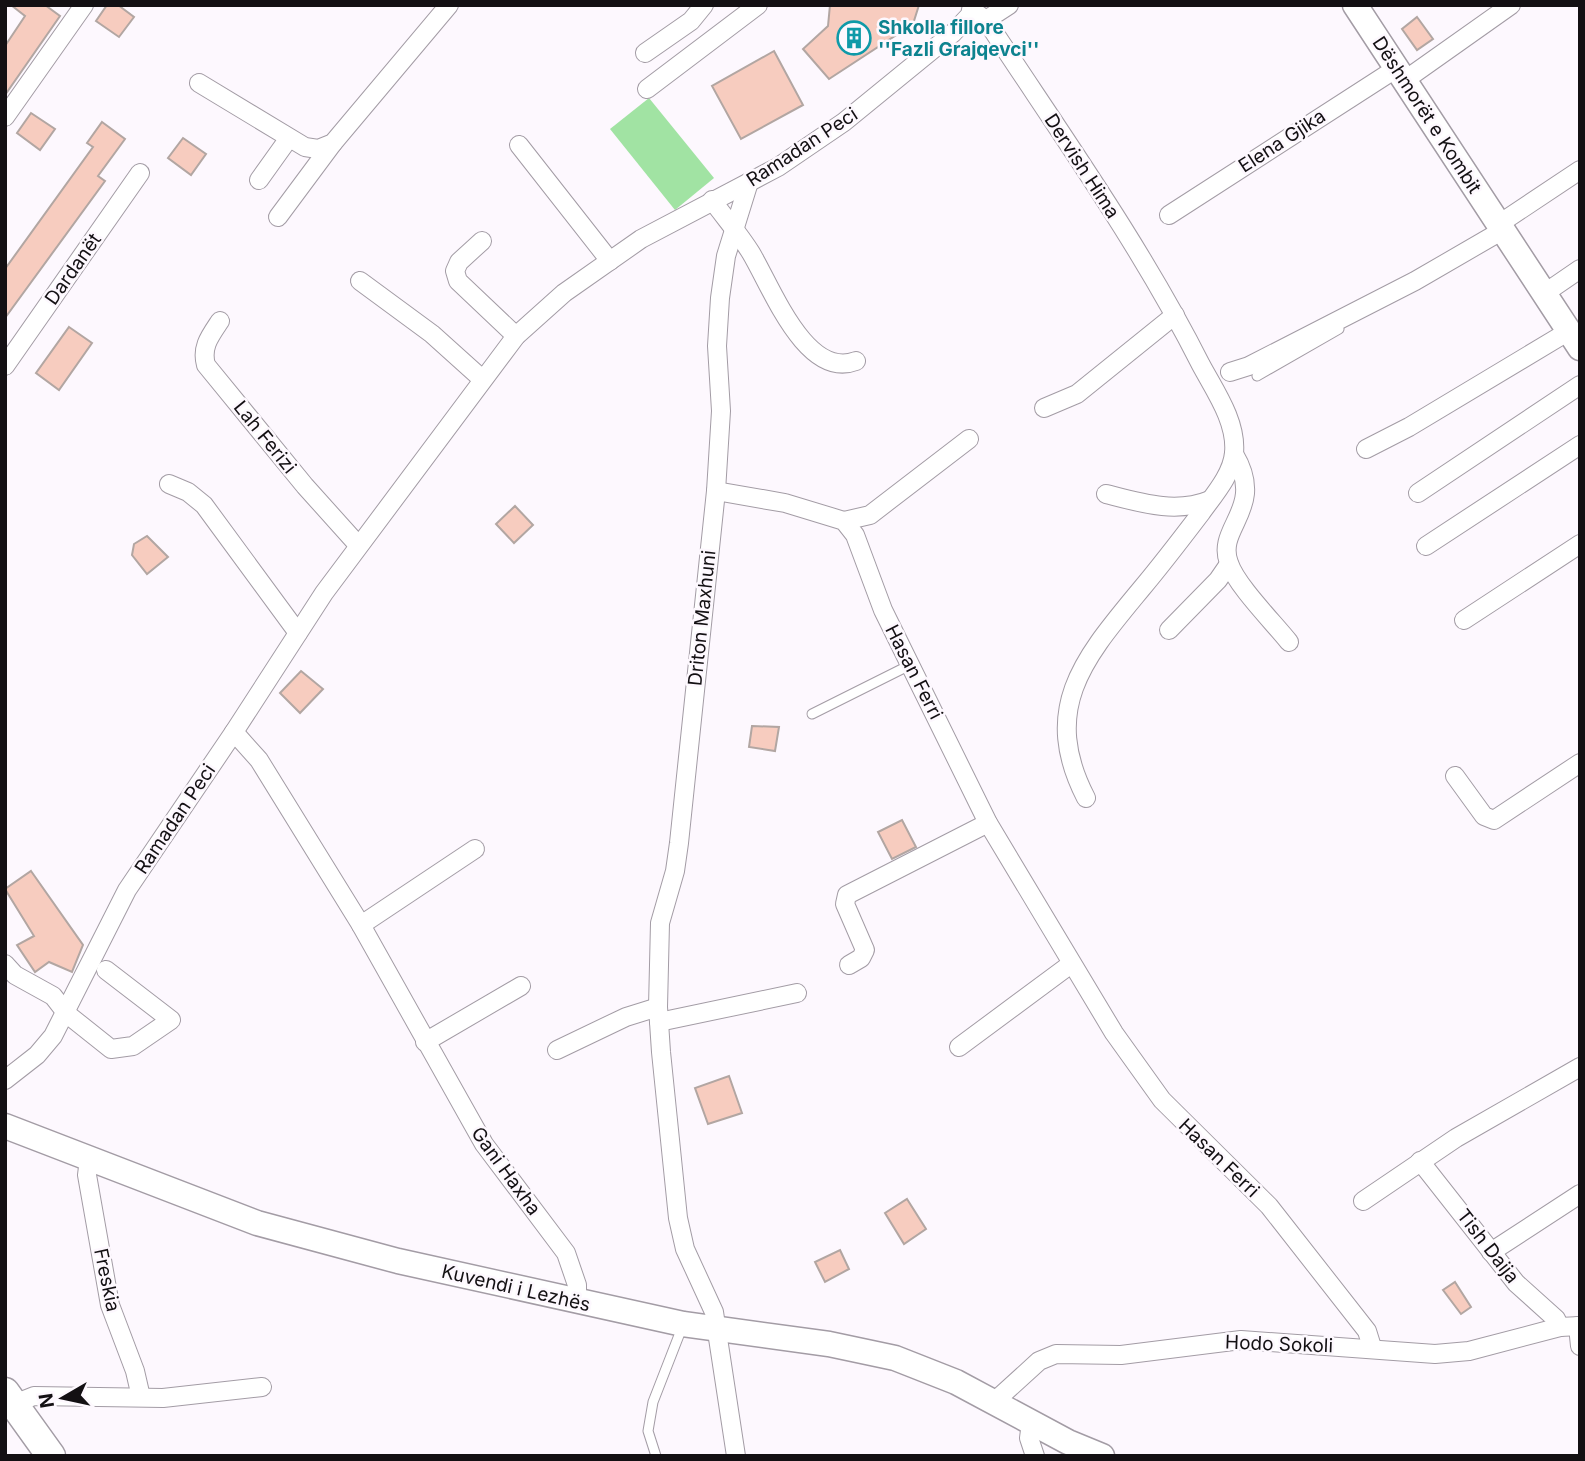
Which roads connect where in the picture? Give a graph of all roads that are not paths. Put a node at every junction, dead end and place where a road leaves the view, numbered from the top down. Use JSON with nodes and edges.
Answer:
{"nodes":[{"id":1,"x":84,"y":5,"type":"edge"},
{"id":2,"x":449,"y":5,"type":"edge"},
{"id":3,"x":704,"y":5,"type":"edge"},
{"id":4,"x":758,"y":5,"type":"edge"},
{"id":5,"x":1009,"y":5,"type":"edge"},
{"id":6,"x":1355,"y":5,"type":"edge"},
{"id":7,"x":1511,"y":5,"type":"edge"},
{"id":8,"x":977,"y":12,"type":"edge"},
{"id":9,"x":646,"y":53,"type":"dead end"},
{"id":10,"x":1401,"y":74,"type":"junction"},
{"id":11,"x":198,"y":83,"type":"dead end"},
{"id":12,"x":647,"y":89,"type":"dead end"},
{"id":13,"x":5,"y":117,"type":"edge"},
{"id":14,"x":289,"y":138,"type":"junction"},
{"id":15,"x":333,"y":143,"type":"junction"},
{"id":16,"x":519,"y":145,"type":"dead end"},
{"id":17,"x":1580,"y":170,"type":"edge"},
{"id":18,"x":141,"y":173,"type":"dead end"},
{"id":19,"x":259,"y":180,"type":"dead end"},
{"id":20,"x":749,"y":183,"type":"junction"},
{"id":21,"x":712,"y":201,"type":"junction"},
{"id":22,"x":1169,"y":215,"type":"dead end"},
{"id":23,"x":278,"y":217,"type":"dead end"},
{"id":24,"x":1501,"y":227,"type":"junction"},
{"id":25,"x":733,"y":228,"type":"junction"},
{"id":26,"x":482,"y":240,"type":"dead end"},
{"id":27,"x":610,"y":261,"type":"junction"},
{"id":28,"x":1580,"y":269,"type":"edge"},
{"id":29,"x":360,"y":281,"type":"dead end"},
{"id":30,"x":1545,"y":293,"type":"junction"},
{"id":31,"x":1359,"y":310,"type":"junction"},
{"id":32,"x":1175,"y":315,"type":"junction"},
{"id":33,"x":220,"y":321,"type":"dead end"},
{"id":34,"x":516,"y":335,"type":"junction"},
{"id":35,"x":1574,"y":339,"type":"edge"},
{"id":36,"x":856,"y":362,"type":"dead end"},
{"id":37,"x":5,"y":366,"type":"edge"},
{"id":38,"x":1230,"y":372,"type":"dead end"},
{"id":39,"x":1258,"y":376,"type":"dead end"},
{"id":40,"x":482,"y":379,"type":"junction"},
{"id":41,"x":1580,"y":385,"type":"edge"},
{"id":42,"x":1044,"y":408,"type":"dead end"},
{"id":43,"x":969,"y":439,"type":"dead end"},
{"id":44,"x":1580,"y":445,"type":"edge"},
{"id":45,"x":1366,"y":449,"type":"dead end"},
{"id":46,"x":1234,"y":454,"type":"junction"},
{"id":47,"x":169,"y":484,"type":"dead end"},
{"id":48,"x":716,"y":491,"type":"junction"},
{"id":49,"x":1418,"y":493,"type":"dead end"},
{"id":50,"x":1107,"y":495,"type":"dead end"},
{"id":51,"x":1210,"y":500,"type":"junction"},
{"id":52,"x":844,"y":521,"type":"junction"},
{"id":53,"x":1580,"y":544,"type":"edge"},
{"id":54,"x":358,"y":545,"type":"junction"},
{"id":55,"x":1426,"y":545,"type":"dead end"},
{"id":56,"x":1229,"y":564,"type":"junction"},
{"id":57,"x":1464,"y":620,"type":"dead end"},
{"id":58,"x":1169,"y":630,"type":"dead end"},
{"id":59,"x":298,"y":633,"type":"junction"},
{"id":60,"x":1289,"y":642,"type":"dead end"},
{"id":61,"x":911,"y":665,"type":"junction"},
{"id":62,"x":813,"y":714,"type":"dead end"},
{"id":63,"x":234,"y":732,"type":"junction"},
{"id":64,"x":1580,"y":763,"type":"edge"},
{"id":65,"x":1455,"y":776,"type":"dead end"},
{"id":66,"x":1086,"y":798,"type":"dead end"},
{"id":67,"x":988,"y":823,"type":"junction"},
{"id":68,"x":475,"y":849,"type":"dead end"},
{"id":69,"x":361,"y":925,"type":"junction"},
{"id":70,"x":5,"y":964,"type":"edge"},
{"id":71,"x":1071,"y":964,"type":"junction"},
{"id":72,"x":849,"y":965,"type":"dead end"},
{"id":73,"x":106,"y":970,"type":"dead end"},
{"id":74,"x":521,"y":986,"type":"dead end"},
{"id":75,"x":797,"y":993,"type":"dead end"},
{"id":76,"x":67,"y":1014,"type":"junction"},
{"id":77,"x":658,"y":1014,"type":"junction"},
{"id":78,"x":425,"y":1042,"type":"junction"},
{"id":79,"x":959,"y":1047,"type":"dead end"},
{"id":80,"x":557,"y":1051,"type":"dead end"},
{"id":81,"x":1580,"y":1067,"type":"edge"},
{"id":82,"x":5,"y":1080,"type":"edge"},
{"id":83,"x":5,"y":1126,"type":"edge"},
{"id":84,"x":89,"y":1159,"type":"junction"},
{"id":85,"x":1419,"y":1161,"type":"junction"},
{"id":86,"x":1580,"y":1194,"type":"edge"},
{"id":87,"x":1363,"y":1201,"type":"dead end"},
{"id":88,"x":1492,"y":1252,"type":"junction"},
{"id":89,"x":578,"y":1302,"type":"junction"},
{"id":90,"x":683,"y":1324,"type":"junction"},
{"id":91,"x":1572,"y":1326,"type":"edge"},
{"id":92,"x":718,"y":1329,"type":"junction"},
{"id":93,"x":1580,"y":1346,"type":"edge"},
{"id":94,"x":1372,"y":1348,"type":"junction"},
{"id":95,"x":262,"y":1387,"type":"dead end"},
{"id":96,"x":141,"y":1397,"type":"junction"},
{"id":97,"x":10,"y":1398,"type":"edge"},
{"id":98,"x":994,"y":1402,"type":"junction"},
{"id":99,"x":1031,"y":1423,"type":"junction"},
{"id":100,"x":51,"y":1456,"type":"edge"},
{"id":101,"x":656,"y":1456,"type":"edge"},
{"id":102,"x":736,"y":1456,"type":"edge"},
{"id":103,"x":1035,"y":1456,"type":"edge"},
{"id":104,"x":1102,"y":1456,"type":"edge"}],
"edges":[{"from":1,"to":13,"type":"street"},
{"from":2,"to":15,"type":"street"},
{"from":3,"to":9,"type":"street"},
{"from":4,"to":12,"type":"street"},
{"from":5,"to":8,"type":"street"},
{"from":6,"to":10,"type":"street","name":"Dëshmorët e Kombit"},
{"from":7,"to":10,"type":"street","name":"Elena Gjika"},
{"from":8,"to":20,"type":"street","name":"Ramadan Peci"},
{"from":8,"to":32,"type":"street","name":"Dervish Hima"},
{"from":10,"to":22,"type":"street","name":"Elena Gjika"},
{"from":10,"to":24,"type":"street","name":"Dëshmorët e Kombit"},
{"from":11,"to":14,"type":"street"},
{"from":14,"to":15,"type":"street"},
{"from":14,"to":19,"type":"street"},
{"from":15,"to":23,"type":"street"},
{"from":16,"to":27,"type":"street"},
{"from":17,"to":24,"type":"street"},
{"from":18,"to":37,"type":"street","name":"Dardanët"},
{"from":20,"to":21,"type":"street","name":"Ramadan Peci"},
{"from":20,"to":25,"type":"street","name":"Driton Maxhuni"},
{"from":21,"to":25,"type":"street"},
{"from":21,"to":27,"type":"street","name":"Ramadan Peci"},
{"from":24,"to":30,"type":"street","name":"Dëshmorët e Kombit"},
{"from":24,"to":31,"type":"street"},
{"from":25,"to":36,"type":"street"},
{"from":25,"to":48,"type":"street","name":"Driton Maxhuni"},
{"from":26,"to":34,"type":"street"},
{"from":27,"to":34,"type":"street","name":"Ramadan Peci"},
{"from":28,"to":30,"type":"street"},
{"from":29,"to":40,"type":"street"},
{"from":30,"to":35,"type":"street","name":"Dëshmorët e Kombit"},
{"from":31,"to":38,"type":"street"},
{"from":31,"to":39,"type":"lane"},
{"from":32,"to":42,"type":"street"},
{"from":32,"to":46,"type":"street","name":"Dervish Hima"},
{"from":33,"to":54,"type":"street","name":"Lah Ferizi"},
{"from":34,"to":40,"type":"street","name":"Ramadan Peci"},
{"from":35,"to":45,"type":"street","name":"Dëshmorët e Kombit"},
{"from":40,"to":54,"type":"street","name":"Ramadan Peci"},
{"from":41,"to":49,"type":"street"},
{"from":43,"to":52,"type":"street"},
{"from":44,"to":55,"type":"street"},
{"from":46,"to":51,"type":"street"},
{"from":46,"to":56,"type":"street","name":"Dervish Hima"},
{"from":47,"to":59,"type":"street"},
{"from":48,"to":52,"type":"street"},
{"from":48,"to":77,"type":"street","name":"Driton Maxhuni"},
{"from":50,"to":51,"type":"street"},
{"from":51,"to":66,"type":"street"},
{"from":52,"to":61,"type":"street","name":"Hasan Ferri"},
{"from":53,"to":57,"type":"street"},
{"from":54,"to":59,"type":"street","name":"Ramadan Peci"},
{"from":56,"to":58,"type":"street"},
{"from":56,"to":60,"type":"street"},
{"from":59,"to":63,"type":"street","name":"Ramadan Peci"},
{"from":61,"to":62,"type":"lane"},
{"from":61,"to":67,"type":"street","name":"Hasan Ferri"},
{"from":63,"to":69,"type":"street","name":"Gani Haxha"},
{"from":63,"to":76,"type":"street","name":"Ramadan Peci"},
{"from":64,"to":65,"type":"street"},
{"from":67,"to":71,"type":"street","name":"Hasan Ferri"},
{"from":67,"to":72,"type":"street"},
{"from":68,"to":69,"type":"street"},
{"from":69,"to":78,"type":"street","name":"Gani Haxha"},
{"from":70,"to":76,"type":"street"},
{"from":71,"to":79,"type":"street"},
{"from":71,"to":94,"type":"street","name":"Hasan Ferri"},
{"from":73,"to":76,"type":"street"},
{"from":74,"to":78,"type":"street"},
{"from":75,"to":77,"type":"street"},
{"from":76,"to":82,"type":"street","name":"Ramadan Peci"},
{"from":77,"to":80,"type":"street"},
{"from":77,"to":92,"type":"street","name":"Driton Maxhuni"},
{"from":78,"to":89,"type":"street","name":"Gani Haxha"},
{"from":81,"to":85,"type":"street"},
{"from":83,"to":84,"type":"street","name":"Kuvendi i Lezhës"},
{"from":84,"to":89,"type":"street","name":"Kuvendi i Lezhës"},
{"from":84,"to":96,"type":"street","name":"Freskia"},
{"from":85,"to":87,"type":"street"},
{"from":85,"to":88,"type":"street","name":"Tish Daija"},
{"from":86,"to":88,"type":"street"},
{"from":88,"to":91,"type":"street","name":"Tish Daija"},
{"from":89,"to":90,"type":"street","name":"Kuvendi i Lezhës"},
{"from":90,"to":92,"type":"street","name":"Kuvendi i Lezhës"},
{"from":90,"to":101,"type":"lane"},
{"from":91,"to":93,"type":"street"},
{"from":91,"to":94,"type":"street","name":"Hodo Sokoli"},
{"from":92,"to":98,"type":"street","name":"Kuvendi i Lezhës"},
{"from":92,"to":102,"type":"street","name":"Driton Maxhuni"},
{"from":94,"to":98,"type":"street","name":"Hodo Sokoli"},
{"from":95,"to":96,"type":"street"},
{"from":96,"to":97,"type":"street"},
{"from":97,"to":100,"type":"main road"},
{"from":98,"to":99,"type":"street","name":"Kuvendi i Lezhës"},
{"from":99,"to":103,"type":"street"},
{"from":99,"to":104,"type":"street","name":"Kuvendi i Lezhës"}]}
